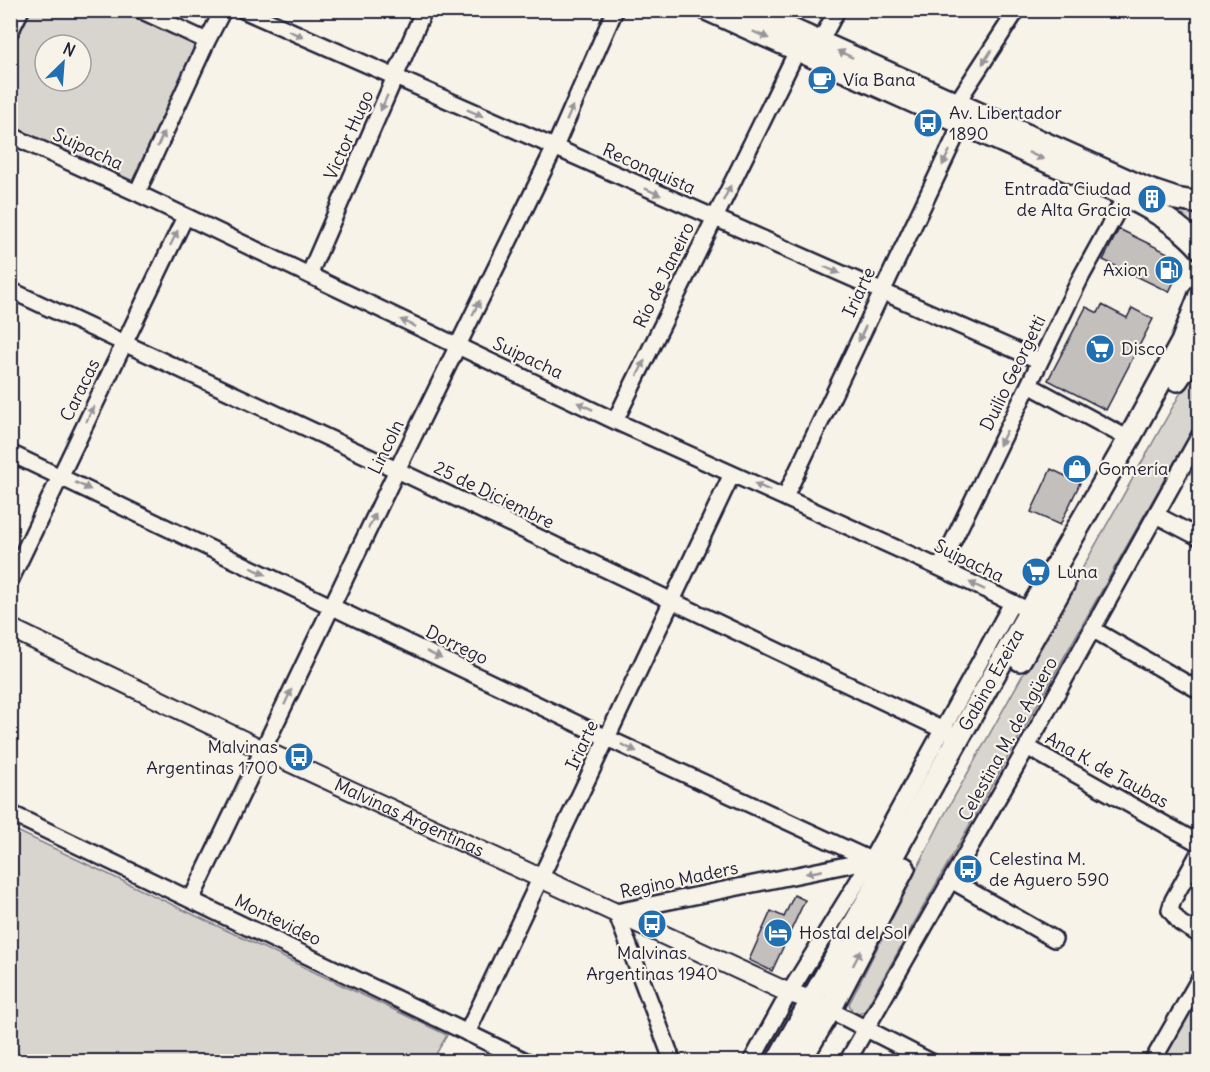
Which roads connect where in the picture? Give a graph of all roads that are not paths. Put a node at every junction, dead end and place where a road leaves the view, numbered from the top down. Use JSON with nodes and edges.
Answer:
{"nodes":[{"id":1,"x":21,"y":10,"type":"edge"},
{"id":2,"x":140,"y":10,"type":"edge"},
{"id":3,"x":223,"y":10,"type":"edge"},
{"id":4,"x":243,"y":10,"type":"edge"},
{"id":5,"x":424,"y":10,"type":"edge"},
{"id":6,"x":615,"y":10,"type":"edge"},
{"id":7,"x":708,"y":10,"type":"edge"},
{"id":8,"x":748,"y":10,"type":"edge"},
{"id":9,"x":837,"y":10,"type":"edge"},
{"id":10,"x":1017,"y":10,"type":"edge"},
{"id":11,"x":10,"y":33,"type":"edge"},
{"id":12,"x":207,"y":41,"type":"junction"},
{"id":13,"x":820,"y":42,"type":"junction"},
{"id":14,"x":797,"y":51,"type":"junction"},
{"id":15,"x":396,"y":78,"type":"junction"},
{"id":16,"x":959,"y":113,"type":"junction"},
{"id":17,"x":10,"y":135,"type":"edge"},
{"id":18,"x":554,"y":148,"type":"junction"},
{"id":19,"x":137,"y":192,"type":"junction"},
{"id":20,"x":1125,"y":197,"type":"junction"},
{"id":21,"x":1200,"y":203,"type":"edge"},
{"id":22,"x":184,"y":217,"type":"junction"},
{"id":23,"x":714,"y":219,"type":"junction"},
{"id":24,"x":1200,"y":248,"type":"edge"},
{"id":25,"x":309,"y":276,"type":"junction"},
{"id":26,"x":10,"y":290,"type":"edge"},
{"id":27,"x":882,"y":291,"type":"junction"},
{"id":28,"x":1200,"y":295,"type":"edge"},
{"id":29,"x":124,"y":344,"type":"junction"},
{"id":30,"x":1200,"y":345,"type":"edge"},
{"id":31,"x":457,"y":346,"type":"junction"},
{"id":32,"x":1040,"y":361,"type":"junction"},
{"id":33,"x":1029,"y":385,"type":"junction"},
{"id":34,"x":615,"y":420,"type":"junction"},
{"id":35,"x":1200,"y":435,"type":"edge"},
{"id":36,"x":1130,"y":439,"type":"junction"},
{"id":37,"x":10,"y":453,"type":"edge"},
{"id":38,"x":397,"y":470,"type":"junction"},
{"id":39,"x":732,"y":474,"type":"junction"},
{"id":40,"x":61,"y":476,"type":"junction"},
{"id":41,"x":785,"y":497,"type":"junction"},
{"id":42,"x":1156,"y":515,"type":"junction"},
{"id":43,"x":1200,"y":538,"type":"edge"},
{"id":44,"x":940,"y":568,"type":"junction"},
{"id":45,"x":10,"y":581,"type":"edge"},
{"id":46,"x":671,"y":602,"type":"junction"},
{"id":47,"x":331,"y":606,"type":"junction"},
{"id":48,"x":1021,"y":607,"type":"junction"},
{"id":49,"x":10,"y":628,"type":"edge"},
{"id":50,"x":1092,"y":629,"type":"junction"},
{"id":51,"x":1200,"y":691,"type":"edge"},
{"id":52,"x":951,"y":734,"type":"junction"},
{"id":53,"x":607,"y":738,"type":"junction"},
{"id":54,"x":1026,"y":747,"type":"junction"},
{"id":55,"x":263,"y":750,"type":"junction"},
{"id":56,"x":10,"y":813,"type":"edge"},
{"id":57,"x":1200,"y":844,"type":"edge"},
{"id":58,"x":1200,"y":851,"type":"edge"},
{"id":59,"x":880,"y":864,"type":"junction"},
{"id":60,"x":541,"y":878,"type":"junction"},
{"id":61,"x":951,"y":880,"type":"junction"},
{"id":62,"x":191,"y":900,"type":"junction"},
{"id":63,"x":616,"y":912,"type":"junction"},
{"id":64,"x":1200,"y":935,"type":"edge"},
{"id":65,"x":1054,"y":939,"type":"dead end"},
{"id":66,"x":1200,"y":978,"type":"edge"},
{"id":67,"x":789,"y":993,"type":"junction"},
{"id":68,"x":821,"y":1005,"type":"junction"},
{"id":69,"x":866,"y":1028,"type":"junction"},
{"id":70,"x":467,"y":1033,"type":"junction"},
{"id":71,"x":528,"y":1062,"type":"edge"},
{"id":72,"x":673,"y":1062,"type":"edge"},
{"id":73,"x":751,"y":1062,"type":"edge"},
{"id":74,"x":777,"y":1062,"type":"edge"},
{"id":75,"x":799,"y":1062,"type":"edge"},
{"id":76,"x":847,"y":1062,"type":"edge"},
{"id":77,"x":931,"y":1062,"type":"edge"},
{"id":78,"x":1152,"y":1062,"type":"edge"}],
"edges":[{"from":1,"to":11,"type":"street"},
{"from":2,"to":12,"type":"street"},
{"from":3,"to":12,"type":"street"},
{"from":4,"to":15,"type":"street","name":"Reconquista","one_way":true},
{"from":5,"to":15,"type":"street","name":"Victor Hugo"},
{"from":18,"to":6,"type":"street","name":"Lincoln","one_way":true},
{"from":7,"to":14,"type":"main road","one_way":true},
{"from":8,"to":13,"type":"main road"},
{"from":9,"to":13,"type":"street"},
{"from":10,"to":16,"type":"street","name":"Iriarte","one_way":true},
{"from":19,"to":12,"type":"street","one_way":true},
{"from":16,"to":13,"type":"main road","one_way":true},
{"from":14,"to":16,"type":"main road"},
{"from":23,"to":14,"type":"street","name":"Río de Janeiro","one_way":true},
{"from":15,"to":18,"type":"street","name":"Reconquista","one_way":true},
{"from":15,"to":25,"type":"street","name":"Victor Hugo","one_way":true},
{"from":16,"to":20,"type":"main road","one_way":true},
{"from":16,"to":21,"type":"main road"},
{"from":16,"to":27,"type":"street","name":"Iriarte","one_way":true},
{"from":17,"to":19,"type":"street","name":"Suipacha"},
{"from":18,"to":23,"type":"street","name":"Reconquista","one_way":true},
{"from":31,"to":18,"type":"street","name":"Lincoln","one_way":true},
{"from":19,"to":22,"type":"street","name":"Suipacha"},
{"from":20,"to":24,"type":"main road"},
{"from":20,"to":32,"type":"street","name":"Duilio Georgetti"},
{"from":22,"to":25,"type":"street","name":"Suipacha"},
{"from":29,"to":22,"type":"street","name":"Caracas","one_way":true},
{"from":23,"to":27,"type":"street","name":"Reconquista","one_way":true},
{"from":34,"to":23,"type":"street","name":"Río de Janeiro","one_way":true},
{"from":31,"to":25,"type":"street","name":"Suipacha","one_way":true},
{"from":26,"to":29,"type":"street","name":"25 de Diciembre"},
{"from":27,"to":32,"type":"street","name":"Reconquista"},
{"from":27,"to":41,"type":"street","name":"Iriarte","one_way":true},
{"from":28,"to":36,"type":"main road","name":"Gabino Ezeiza"},
{"from":29,"to":38,"type":"street","name":"25 de Diciembre"},
{"from":40,"to":29,"type":"street","name":"Caracas","one_way":true},
{"from":68,"to":30,"type":"main road","name":"Gabino Ezeiza","one_way":true},
{"from":34,"to":31,"type":"street","name":"Suipacha","one_way":true},
{"from":31,"to":38,"type":"street","name":"Lincoln"},
{"from":32,"to":33,"type":"street","name":"Duilio Georgetti"},
{"from":33,"to":36,"type":"street"},
{"from":33,"to":44,"type":"street","name":"Duilio Georgetti","one_way":true},
{"from":34,"to":39,"type":"street","name":"Suipacha"},
{"from":35,"to":42,"type":"street","name":"Celestina M. de Agüero"},
{"from":36,"to":48,"type":"main road","name":"Gabino Ezeiza"},
{"from":37,"to":40,"type":"street","name":"Dorrego"},
{"from":38,"to":46,"type":"street","name":"25 de Diciembre"},
{"from":47,"to":38,"type":"street","name":"Lincoln","one_way":true},
{"from":41,"to":39,"type":"street","name":"Suipacha","one_way":true},
{"from":39,"to":46,"type":"street","name":"Iriarte"},
{"from":40,"to":45,"type":"street","name":"Caracas"},
{"from":40,"to":47,"type":"street","name":"Dorrego","one_way":true},
{"from":41,"to":44,"type":"street","name":"Suipacha"},
{"from":42,"to":43,"type":"street"},
{"from":42,"to":50,"type":"street","name":"Celestina M. de Agüero"},
{"from":48,"to":44,"type":"street","name":"Suipacha","one_way":true},
{"from":46,"to":52,"type":"street","name":"25 de Diciembre"},
{"from":46,"to":53,"type":"street","name":"Iriarte"},
{"from":47,"to":53,"type":"street","name":"Dorrego","one_way":true},
{"from":55,"to":47,"type":"street","name":"Lincoln","one_way":true},
{"from":48,"to":52,"type":"main road","name":"Gabino Ezeiza"},
{"from":49,"to":55,"type":"street","name":"Malvinas Argentinas"},
{"from":50,"to":51,"type":"street"},
{"from":50,"to":54,"type":"street","name":"Celestina M. de Agüero"},
{"from":52,"to":59,"type":"main road","name":"Gabino Ezeiza"},
{"from":53,"to":59,"type":"street","name":"Dorrego","one_way":true},
{"from":53,"to":60,"type":"street","name":"Iriarte"},
{"from":54,"to":57,"type":"street","name":"Ana K. de Taubas"},
{"from":54,"to":61,"type":"street","name":"Celestina M. de Agüero"},
{"from":55,"to":60,"type":"street","name":"Malvinas Argentinas"},
{"from":55,"to":62,"type":"street","name":"Lincoln"},
{"from":56,"to":62,"type":"street","name":"Montevideo"},
{"from":58,"to":64,"type":"street"},
{"from":59,"to":63,"type":"street","name":"Regino Maders","one_way":true},
{"from":59,"to":67,"type":"street"},
{"from":59,"to":68,"type":"main road","name":"Gabino Ezeiza"},
{"from":60,"to":63,"type":"street","name":"Malvinas Argentinas"},
{"from":60,"to":70,"type":"street","name":"Iriarte"},
{"from":61,"to":65,"type":"street"},
{"from":61,"to":69,"type":"street","name":"Celestina M. de Agüero"},
{"from":62,"to":70,"type":"street","name":"Montevideo"},
{"from":63,"to":67,"type":"street","name":"Malvinas Argentinas"},
{"from":63,"to":72,"type":"street","name":"Regino Maders"},
{"from":66,"to":78,"type":"street"},
{"from":67,"to":68,"type":"street","name":"Malvinas Argentinas"},
{"from":67,"to":73,"type":"street"},
{"from":68,"to":69,"type":"street"},
{"from":68,"to":74,"type":"main road","name":"Gabino Ezeiza"},
{"from":68,"to":75,"type":"main road","name":"Gabino Ezeiza"},
{"from":69,"to":76,"type":"street","name":"Celestina M. de Agüero"},
{"from":69,"to":77,"type":"street"},
{"from":70,"to":71,"type":"street","name":"Montevideo"}]}
